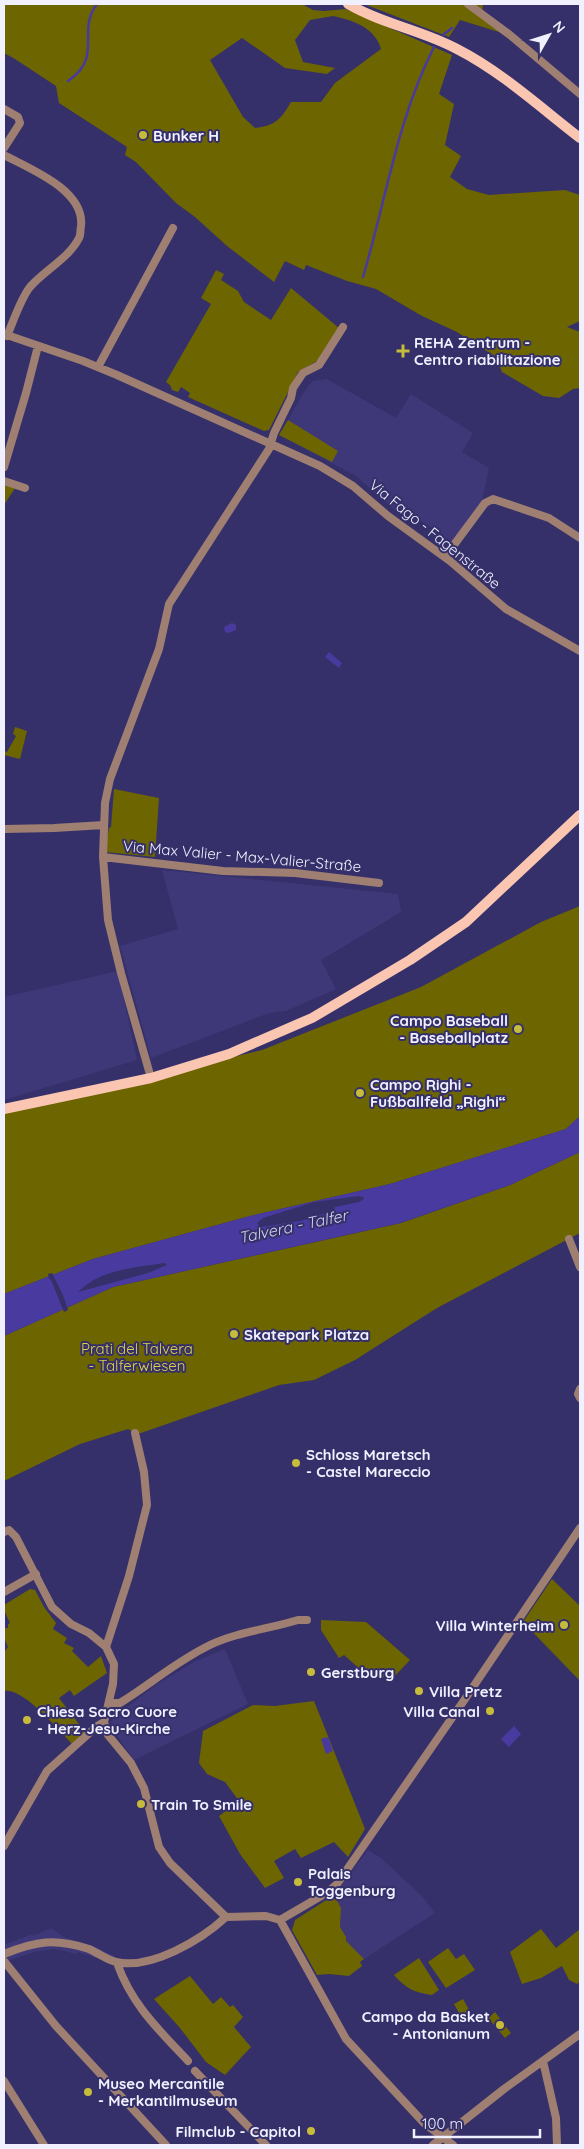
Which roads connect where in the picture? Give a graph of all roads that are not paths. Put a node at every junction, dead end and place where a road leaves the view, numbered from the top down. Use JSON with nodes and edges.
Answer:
{"nodes":[{"id":1,"x":348,"y":4,"type":"edge"},
{"id":2,"x":468,"y":4,"type":"edge"},
{"id":3,"x":580,"y":94,"type":"edge"},
{"id":4,"x":4,"y":109,"type":"edge"},
{"id":5,"x":580,"y":138,"type":"edge"},
{"id":6,"x":4,"y":148,"type":"edge"},
{"id":7,"x":4,"y":154,"type":"edge"},
{"id":8,"x":173,"y":228,"type":"dead end"},
{"id":9,"x":343,"y":327,"type":"dead end"},
{"id":10,"x":5,"y":335,"type":"edge"},
{"id":11,"x":38,"y":346,"type":"junction"},
{"id":12,"x":98,"y":367,"type":"junction"},
{"id":13,"x":271,"y":444,"type":"junction"},
{"id":14,"x":4,"y":467,"type":"edge"},
{"id":15,"x":4,"y":481,"type":"edge"},
{"id":16,"x":25,"y":488,"type":"dead end"},
{"id":17,"x":580,"y":538,"type":"edge"},
{"id":18,"x":445,"y":557,"type":"junction"},
{"id":19,"x":580,"y":651,"type":"edge"},
{"id":20,"x":580,"y":815,"type":"edge"},
{"id":21,"x":104,"y":825,"type":"junction"},
{"id":22,"x":4,"y":829,"type":"edge"},
{"id":23,"x":103,"y":857,"type":"junction"},
{"id":24,"x":379,"y":883,"type":"dead end"},
{"id":25,"x":151,"y":1078,"type":"junction"},
{"id":26,"x":4,"y":1108,"type":"edge"},
{"id":27,"x":569,"y":1239,"type":"dead end"},
{"id":28,"x":580,"y":1267,"type":"edge"},
{"id":29,"x":580,"y":1390,"type":"edge"},
{"id":30,"x":580,"y":1398,"type":"edge"},
{"id":31,"x":135,"y":1433,"type":"dead end"},
{"id":32,"x":580,"y":1528,"type":"edge"},
{"id":33,"x":4,"y":1532,"type":"edge"},
{"id":34,"x":36,"y":1574,"type":"junction"},
{"id":35,"x":4,"y":1592,"type":"edge"},
{"id":36,"x":307,"y":1620,"type":"dead end"},
{"id":37,"x":106,"y":1647,"type":"junction"},
{"id":38,"x":110,"y":1703,"type":"junction"},
{"id":39,"x":104,"y":1722,"type":"junction"},
{"id":40,"x":4,"y":1846,"type":"edge"},
{"id":41,"x":226,"y":1917,"type":"junction"},
{"id":42,"x":280,"y":1920,"type":"junction"},
{"id":43,"x":4,"y":1954,"type":"edge"},
{"id":44,"x":4,"y":1961,"type":"edge"},
{"id":45,"x":117,"y":1963,"type":"junction"},
{"id":46,"x":580,"y":2034,"type":"edge"},
{"id":47,"x":188,"y":2061,"type":"dead end"},
{"id":48,"x":543,"y":2061,"type":"junction"},
{"id":49,"x":195,"y":2072,"type":"dead end"},
{"id":50,"x":4,"y":2081,"type":"edge"},
{"id":51,"x":442,"y":2136,"type":"junction"},
{"id":52,"x":44,"y":2145,"type":"edge"},
{"id":53,"x":166,"y":2145,"type":"edge"},
{"id":54,"x":266,"y":2145,"type":"edge"},
{"id":55,"x":433,"y":2145,"type":"edge"},
{"id":56,"x":454,"y":2145,"type":"edge"},
{"id":57,"x":557,"y":2145,"type":"edge"}],
"edges":[{"from":1,"to":5,"type":"main road"},
{"from":2,"to":3,"type":"street"},
{"from":4,"to":6,"type":"street"},
{"from":7,"to":10,"type":"street","name":"Via Fago - Fagenstraße"},
{"from":8,"to":12,"type":"street"},
{"from":9,"to":13,"type":"street"},
{"from":10,"to":11,"type":"street","name":"Via Fago - Fagenstraße"},
{"from":11,"to":12,"type":"street","name":"Via Fago - Fagenstraße"},
{"from":11,"to":14,"type":"street"},
{"from":12,"to":13,"type":"street","name":"Via Fago - Fagenstraße"},
{"from":13,"to":18,"type":"street","name":"Via Fago - Fagenstraße"},
{"from":13,"to":21,"type":"street"},
{"from":15,"to":16,"type":"street"},
{"from":17,"to":18,"type":"street"},
{"from":18,"to":19,"type":"street","name":"Via Fago - Fagenstraße"},
{"from":20,"to":25,"type":"main road"},
{"from":21,"to":22,"type":"street"},
{"from":21,"to":23,"type":"street"},
{"from":23,"to":24,"type":"street","name":"Via Max Valier - Max-Valier-Straße"},
{"from":23,"to":25,"type":"street"},
{"from":25,"to":26,"type":"main road"},
{"from":27,"to":28,"type":"street"},
{"from":29,"to":30,"type":"street"},
{"from":31,"to":37,"type":"street"},
{"from":32,"to":42,"type":"street"},
{"from":33,"to":34,"type":"street"},
{"from":34,"to":35,"type":"street"},
{"from":34,"to":37,"type":"street"},
{"from":36,"to":38,"type":"street"},
{"from":37,"to":38,"type":"street"},
{"from":38,"to":39,"type":"street"},
{"from":39,"to":40,"type":"street"},
{"from":39,"to":41,"type":"street"},
{"from":41,"to":42,"type":"street"},
{"from":41,"to":45,"type":"street"},
{"from":42,"to":51,"type":"street"},
{"from":43,"to":45,"type":"street"},
{"from":44,"to":53,"type":"street"},
{"from":45,"to":47,"type":"street"},
{"from":46,"to":48,"type":"street"},
{"from":48,"to":51,"type":"street"},
{"from":48,"to":57,"type":"street"},
{"from":49,"to":54,"type":"street"},
{"from":50,"to":52,"type":"street"},
{"from":51,"to":55,"type":"street"},
{"from":51,"to":56,"type":"street"}]}
